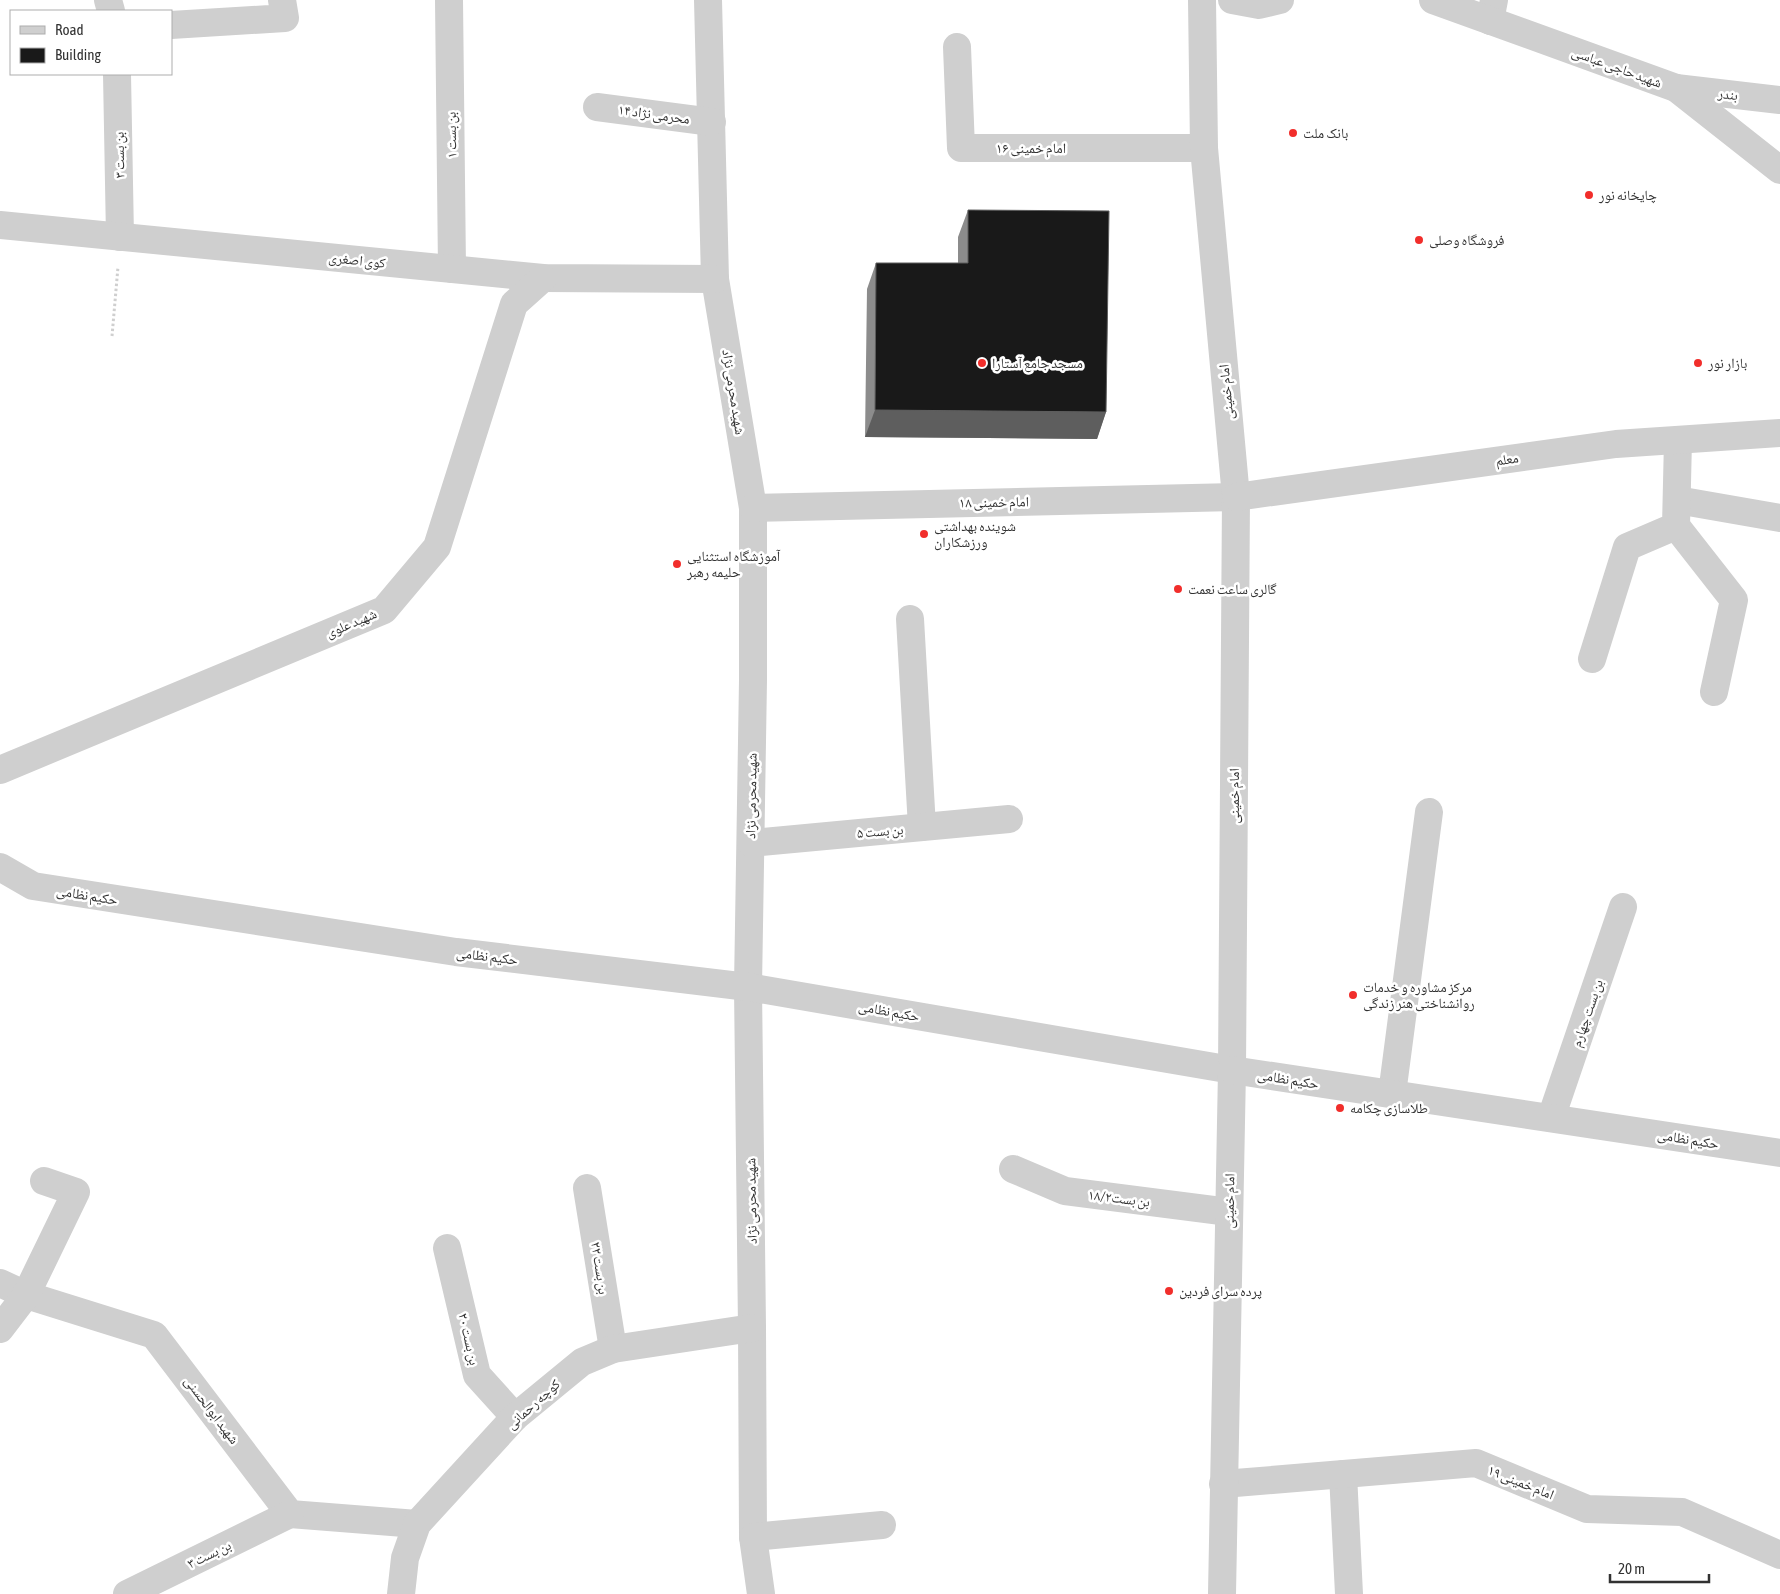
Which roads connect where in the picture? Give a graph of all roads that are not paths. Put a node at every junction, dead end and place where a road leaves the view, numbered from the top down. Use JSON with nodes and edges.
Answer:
{"nodes":[{"id":1,"x":282,"y":0,"type":"edge"},
{"id":2,"x":449,"y":0,"type":"edge"},
{"id":3,"x":708,"y":0,"type":"edge"},
{"id":4,"x":1202,"y":0,"type":"edge"},
{"id":5,"x":1232,"y":0,"type":"edge"},
{"id":6,"x":1280,"y":0,"type":"edge"},
{"id":7,"x":1433,"y":0,"type":"edge"},
{"id":8,"x":1492,"y":10,"type":"edge"},
{"id":9,"x":172,"y":26,"type":"edge"},
{"id":10,"x":957,"y":47,"type":"dead end"},
{"id":11,"x":117,"y":75,"type":"edge"},
{"id":12,"x":1676,"y":88,"type":"junction"},
{"id":13,"x":1780,"y":100,"type":"edge"},
{"id":14,"x":597,"y":107,"type":"dead end"},
{"id":15,"x":712,"y":122,"type":"junction"},
{"id":16,"x":1204,"y":148,"type":"junction"},
{"id":17,"x":1780,"y":170,"type":"edge"},
{"id":18,"x":0,"y":225,"type":"edge"},
{"id":19,"x":120,"y":237,"type":"junction"},
{"id":20,"x":452,"y":269,"type":"junction"},
{"id":21,"x":544,"y":278,"type":"junction"},
{"id":22,"x":715,"y":279,"type":"junction"},
{"id":23,"x":1780,"y":433,"type":"edge"},
{"id":24,"x":1678,"y":440,"type":"junction"},
{"id":25,"x":1236,"y":497,"type":"junction"},
{"id":26,"x":753,"y":508,"type":"junction"},
{"id":27,"x":1676,"y":513,"type":"junction"},
{"id":28,"x":1780,"y":518,"type":"edge"},
{"id":29,"x":910,"y":619,"type":"dead end"},
{"id":30,"x":1592,"y":659,"type":"dead end"},
{"id":31,"x":1714,"y":692,"type":"dead end"},
{"id":32,"x":0,"y":770,"type":"edge"},
{"id":33,"x":1429,"y":812,"type":"dead end"},
{"id":34,"x":1009,"y":820,"type":"dead end"},
{"id":35,"x":922,"y":827,"type":"junction"},
{"id":36,"x":751,"y":843,"type":"junction"},
{"id":37,"x":0,"y":867,"type":"edge"},
{"id":38,"x":1623,"y":907,"type":"dead end"},
{"id":39,"x":748,"y":987,"type":"junction"},
{"id":40,"x":1232,"y":1070,"type":"junction"},
{"id":41,"x":1392,"y":1094,"type":"junction"},
{"id":42,"x":1551,"y":1118,"type":"junction"},
{"id":43,"x":1780,"y":1153,"type":"edge"},
{"id":44,"x":1013,"y":1169,"type":"dead end"},
{"id":45,"x":44,"y":1181,"type":"dead end"},
{"id":46,"x":587,"y":1188,"type":"dead end"},
{"id":47,"x":1229,"y":1212,"type":"junction"},
{"id":48,"x":447,"y":1248,"type":"dead end"},
{"id":49,"x":0,"y":1283,"type":"edge"},
{"id":50,"x":26,"y":1295,"type":"junction"},
{"id":51,"x":752,"y":1328,"type":"junction"},
{"id":52,"x":0,"y":1329,"type":"edge"},
{"id":53,"x":613,"y":1349,"type":"junction"},
{"id":54,"x":515,"y":1417,"type":"junction"},
{"id":55,"x":1343,"y":1474,"type":"junction"},
{"id":56,"x":1223,"y":1484,"type":"junction"},
{"id":57,"x":290,"y":1514,"type":"junction"},
{"id":58,"x":417,"y":1524,"type":"junction"},
{"id":59,"x":882,"y":1526,"type":"dead end"},
{"id":60,"x":753,"y":1537,"type":"junction"},
{"id":61,"x":1780,"y":1555,"type":"edge"},
{"id":62,"x":127,"y":1594,"type":"edge"},
{"id":63,"x":401,"y":1594,"type":"edge"},
{"id":64,"x":761,"y":1594,"type":"edge"},
{"id":65,"x":1222,"y":1594,"type":"edge"},
{"id":66,"x":1349,"y":1594,"type":"edge"}],
"edges":[{"from":1,"to":9,"type":"street"},
{"from":2,"to":20,"type":"street","name":"بن بست ۱"},
{"from":3,"to":15,"type":"street","name":"شهید محرمی نژاد"},
{"from":4,"to":16,"type":"street","name":"امام خمینی"},
{"from":5,"to":6,"type":"street"},
{"from":7,"to":8,"type":"street","name":"شهید حاجی عباسی"},
{"from":8,"to":12,"type":"street","name":"شهید حاجی عباسی"},
{"from":10,"to":16,"type":"street","name":"امام خمینی ۱۶"},
{"from":11,"to":19,"type":"street","name":"بن بست ۳"},
{"from":12,"to":13,"type":"street","name":"بندر"},
{"from":12,"to":17,"type":"street","name":"شهید حاجی عباسی"},
{"from":14,"to":15,"type":"street","name":"محرمی نژاد ۱۴"},
{"from":15,"to":22,"type":"street","name":"شهید محرمی نژاد"},
{"from":16,"to":25,"type":"street","name":"امام خمینی"},
{"from":18,"to":19,"type":"street","name":"کوی اصغری"},
{"from":19,"to":20,"type":"street","name":"کوی اصغری"},
{"from":20,"to":21,"type":"street","name":"کوی اصغری"},
{"from":21,"to":22,"type":"street","name":"کوی اصغری"},
{"from":21,"to":32,"type":"street","name":"شهید علوی"},
{"from":22,"to":26,"type":"street","name":"شهید محرمی نژاد"},
{"from":23,"to":24,"type":"street","name":"معلم"},
{"from":24,"to":25,"type":"street","name":"معلم"},
{"from":24,"to":27,"type":"street"},
{"from":25,"to":26,"type":"street","name":"امام خمینی ۱۸"},
{"from":25,"to":40,"type":"street","name":"امام خمینی"},
{"from":26,"to":36,"type":"street","name":"شهید محرمی نژاد"},
{"from":27,"to":28,"type":"street"},
{"from":27,"to":30,"type":"street"},
{"from":27,"to":31,"type":"street"},
{"from":29,"to":35,"type":"street"},
{"from":33,"to":41,"type":"street"},
{"from":34,"to":35,"type":"street","name":"بن بست ۵"},
{"from":35,"to":36,"type":"street","name":"بن بست ۵"},
{"from":36,"to":39,"type":"street","name":"شهید محرمی نژاد"},
{"from":37,"to":39,"type":"street","name":"حکیم نظامی"},
{"from":38,"to":42,"type":"street","name":"بن بست چهارم"},
{"from":39,"to":40,"type":"street","name":"حکیم نظامی"},
{"from":39,"to":51,"type":"street","name":"شهید محرمی نژاد"},
{"from":40,"to":41,"type":"street","name":"حکیم نظامی"},
{"from":40,"to":47,"type":"street","name":"امام خمینی"},
{"from":41,"to":42,"type":"street","name":"حکیم نظامی"},
{"from":42,"to":43,"type":"street","name":"حکیم نظامی"},
{"from":44,"to":47,"type":"street","name":"بن بست۱۸/۲"},
{"from":45,"to":50,"type":"street"},
{"from":46,"to":53,"type":"street","name":"بن بست ۲۲"},
{"from":47,"to":56,"type":"street","name":"امام خمینی"},
{"from":48,"to":54,"type":"street","name":"بن بست ۲۰"},
{"from":49,"to":50,"type":"street","name":"شهید ابوالحسنی"},
{"from":50,"to":52,"type":"street"},
{"from":50,"to":57,"type":"street","name":"شهید ابوالحسنی"},
{"from":51,"to":53,"type":"street","name":"کوچه رحمانی"},
{"from":51,"to":60,"type":"street","name":"شهید محرمی نژاد"},
{"from":53,"to":54,"type":"street","name":"کوچه رحمانی"},
{"from":54,"to":58,"type":"street","name":"کوچه رحمانی"},
{"from":55,"to":56,"type":"street","name":"امام خمینی ۱۹"},
{"from":55,"to":61,"type":"street","name":"امام خمینی ۱۹"},
{"from":55,"to":66,"type":"street"},
{"from":56,"to":65,"type":"street","name":"امام خمینی"},
{"from":57,"to":58,"type":"street"},
{"from":57,"to":62,"type":"street","name":"بن بست ۳"},
{"from":58,"to":63,"type":"street","name":"کوچه رحمانی"},
{"from":59,"to":60,"type":"street"},
{"from":60,"to":64,"type":"street","name":"شهید محرمی نژاد"}]}
